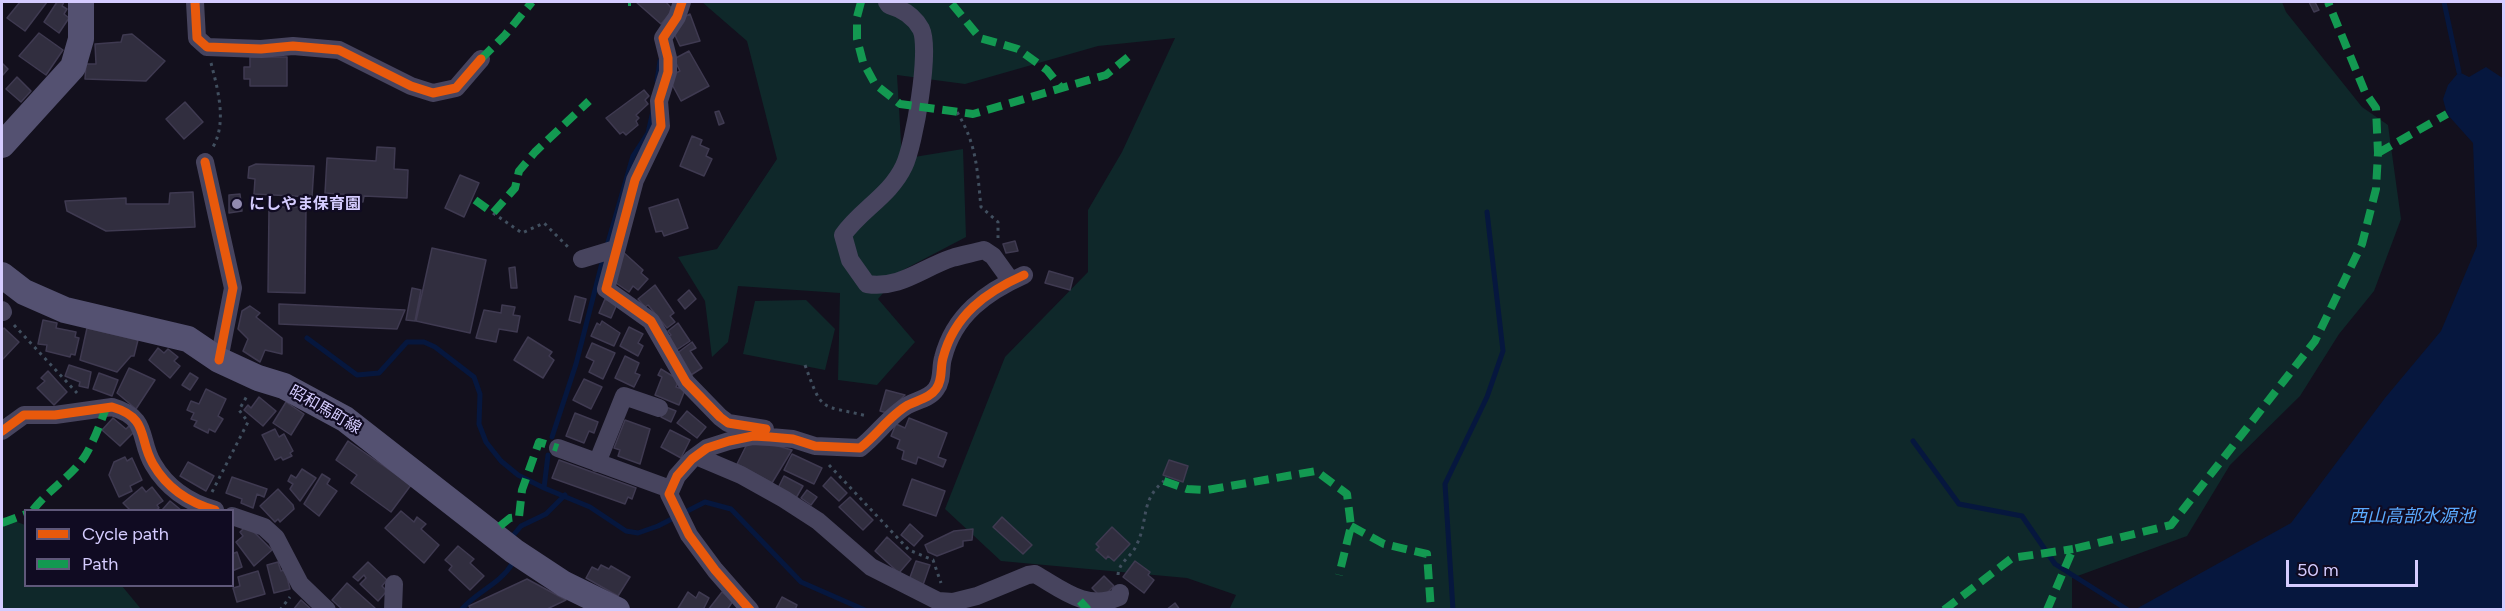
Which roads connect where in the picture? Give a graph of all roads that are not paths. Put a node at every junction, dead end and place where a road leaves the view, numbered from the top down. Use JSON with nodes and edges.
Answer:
{"nodes":[{"id":1,"x":81,"y":2,"type":"edge"},
{"id":2,"x":195,"y":2,"type":"edge"},
{"id":3,"x":682,"y":2,"type":"edge"},
{"id":4,"x":887,"y":2,"type":"edge"},
{"id":5,"x":481,"y":58,"type":"dead end"},
{"id":6,"x":2,"y":145,"type":"edge"},
{"id":7,"x":205,"y":162,"type":"road end"},
{"id":8,"x":615,"y":249,"type":"junction"},
{"id":9,"x":588,"y":256,"type":"road end"},
{"id":10,"x":2,"y":275,"type":"edge"},
{"id":11,"x":219,"y":360,"type":"junction"},
{"id":12,"x":659,"y":408,"type":"dead end"},
{"id":13,"x":2,"y":431,"type":"edge"},
{"id":14,"x":793,"y":439,"type":"junction"},
{"id":15,"x":558,"y":448,"type":"dead end"},
{"id":16,"x":696,"y":456,"type":"junction"},
{"id":17,"x":597,"y":463,"type":"junction"},
{"id":18,"x":670,"y":489,"type":"junction"},
{"id":19,"x":210,"y":509,"type":"edge"},
{"id":20,"x":234,"y":517,"type":"edge"},
{"id":21,"x":394,"y":584,"type":"dead end"},
{"id":22,"x":1120,"y":593,"type":"road end"},
{"id":23,"x":327,"y":609,"type":"edge"},
{"id":24,"x":393,"y":609,"type":"edge"},
{"id":25,"x":617,"y":609,"type":"edge"},
{"id":26,"x":750,"y":609,"type":"edge"}],
"edges":[{"from":1,"to":6,"type":"main road"},
{"from":2,"to":5,"type":"street"},
{"from":3,"to":8,"type":"street"},
{"from":4,"to":14,"type":"street"},
{"from":7,"to":11,"type":"street"},
{"from":8,"to":9,"type":"street"},
{"from":8,"to":14,"type":"street"},
{"from":10,"to":11,"type":"main road","name":"昭和馬町線"},
{"from":11,"to":25,"type":"main road","name":"昭和馬町線"},
{"from":12,"to":17,"type":"street"},
{"from":13,"to":19,"type":"street"},
{"from":14,"to":16,"type":"street"},
{"from":15,"to":17,"type":"street"},
{"from":16,"to":18,"type":"street"},
{"from":16,"to":22,"type":"street"},
{"from":17,"to":18,"type":"street"},
{"from":18,"to":26,"type":"street"},
{"from":20,"to":23,"type":"street"},
{"from":21,"to":24,"type":"street"}]}
